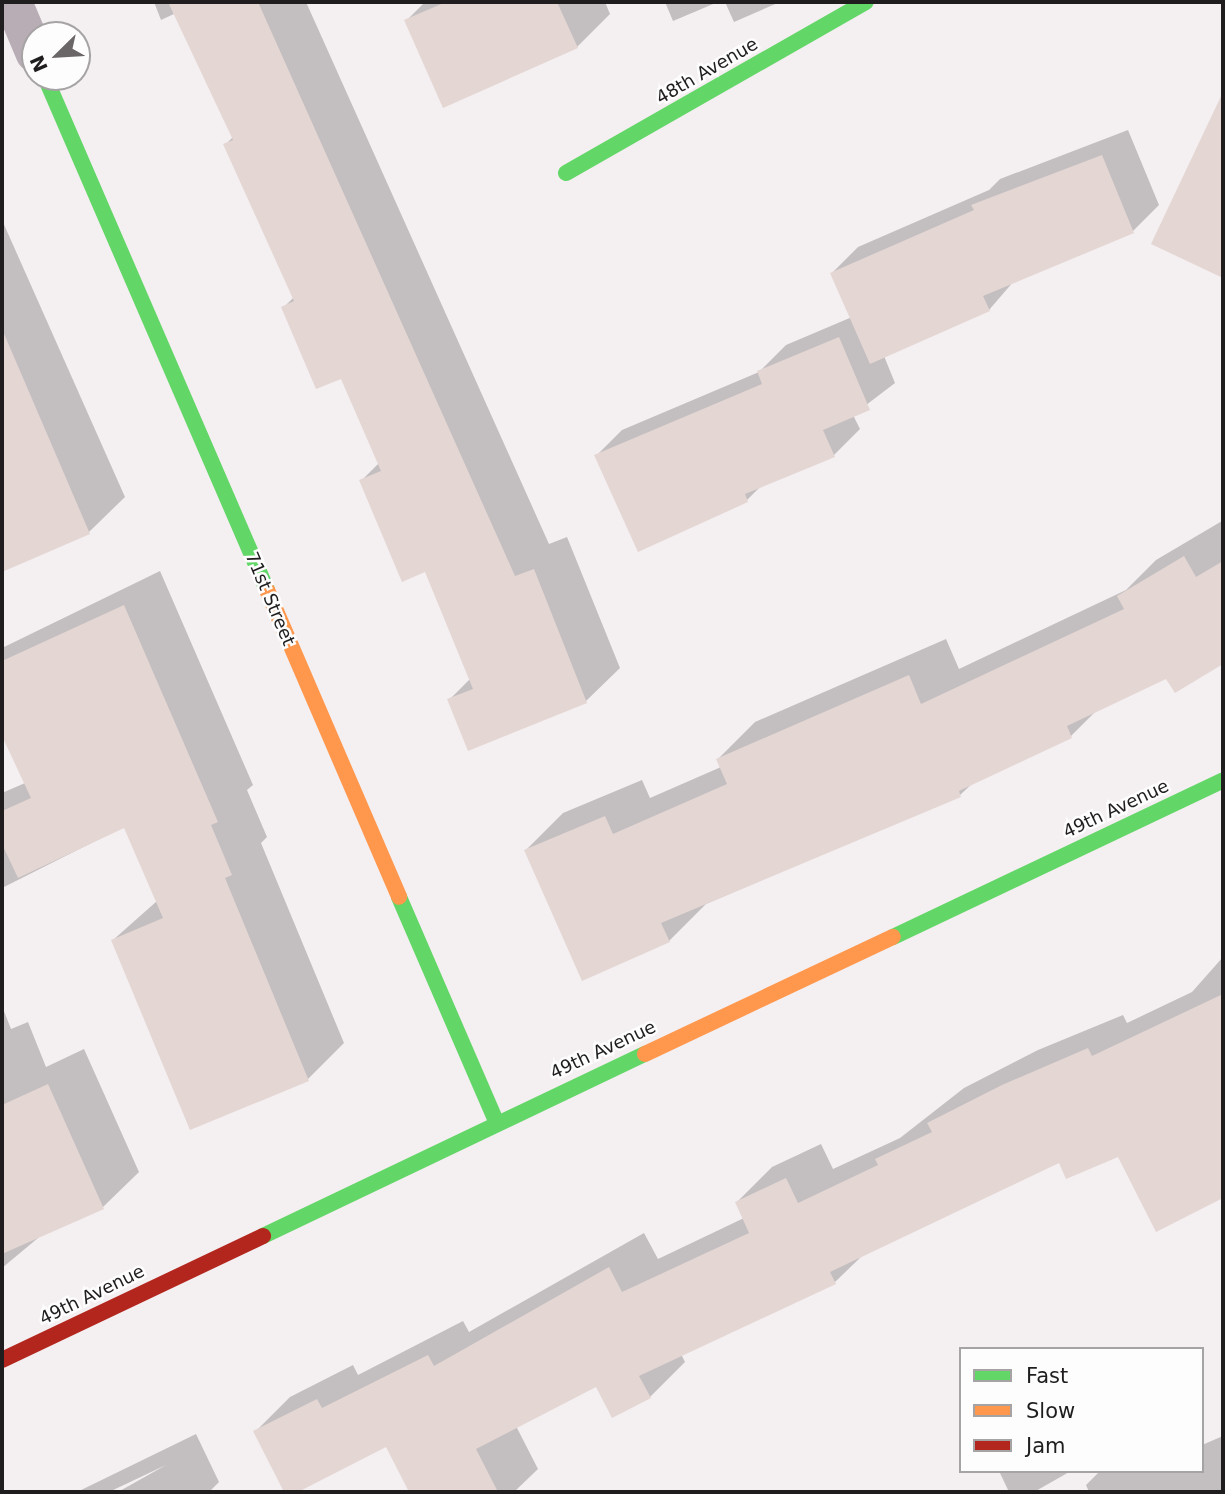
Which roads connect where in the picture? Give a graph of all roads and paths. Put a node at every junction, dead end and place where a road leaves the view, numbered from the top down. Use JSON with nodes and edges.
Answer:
{"nodes":[{"id":1,"x":13,"y":2,"type":"edge"},
{"id":2,"x":866,"y":2,"type":"edge"},
{"id":3,"x":21,"y":21,"type":"edge"},
{"id":4,"x":51,"y":91,"type":"edge"},
{"id":5,"x":566,"y":173,"type":"dead end"},
{"id":6,"x":1223,"y":780,"type":"edge"},
{"id":7,"x":496,"y":1121,"type":"junction"},
{"id":8,"x":2,"y":1360,"type":"edge"}],
"edges":[{"from":1,"to":3,"type":"street"},
{"from":2,"to":5,"type":"street","name":"48th Avenue"},
{"from":4,"to":7,"type":"street","name":"71st Street"},
{"from":6,"to":7,"type":"street","name":"49th Avenue"},
{"from":7,"to":8,"type":"street","name":"49th Avenue"}]}
